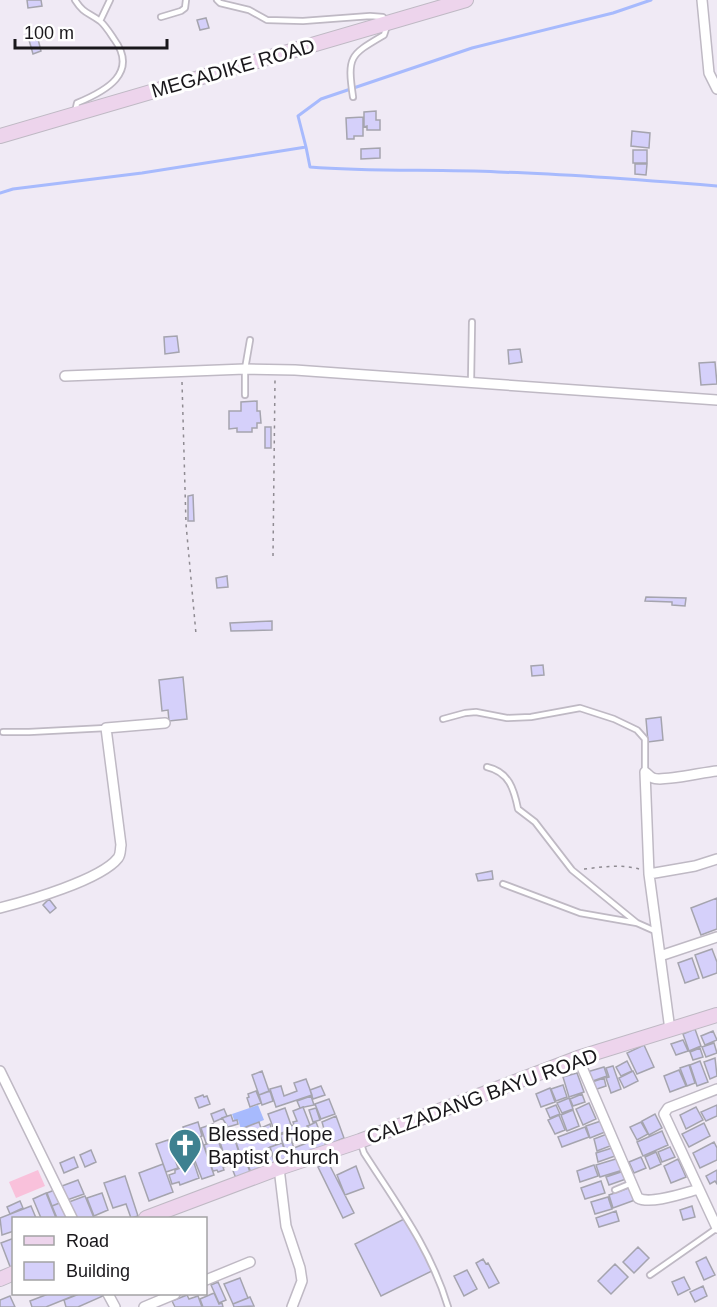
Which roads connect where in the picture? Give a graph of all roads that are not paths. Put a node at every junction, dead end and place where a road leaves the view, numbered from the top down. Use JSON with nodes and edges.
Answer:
{"nodes":[{"id":1,"x":75,"y":0,"type":"edge"},
{"id":2,"x":110,"y":0,"type":"edge"},
{"id":3,"x":186,"y":0,"type":"edge"},
{"id":4,"x":217,"y":0,"type":"edge"},
{"id":5,"x":466,"y":0,"type":"edge"},
{"id":6,"x":702,"y":0,"type":"edge"},
{"id":7,"x":161,"y":17,"type":"dead end"},
{"id":8,"x":100,"y":21,"type":"junction"},
{"id":9,"x":388,"y":23,"type":"junction"},
{"id":10,"x":717,"y":89,"type":"edge"},
{"id":11,"x":352,"y":95,"type":"dead end"},
{"id":12,"x":74,"y":115,"type":"junction"},
{"id":13,"x":0,"y":136,"type":"edge"},
{"id":14,"x":472,"y":322,"type":"dead end"},
{"id":15,"x":249,"y":340,"type":"dead end"},
{"id":16,"x":245,"y":369,"type":"junction"},
{"id":17,"x":65,"y":376,"type":"dead end"},
{"id":18,"x":471,"y":382,"type":"junction"},
{"id":19,"x":245,"y":395,"type":"dead end"},
{"id":20,"x":717,"y":400,"type":"edge"},
{"id":21,"x":443,"y":719,"type":"dead end"},
{"id":22,"x":165,"y":723,"type":"dead end"},
{"id":23,"x":106,"y":728,"type":"junction"},
{"id":24,"x":3,"y":732,"type":"dead end"},
{"id":25,"x":487,"y":766,"type":"dead end"},
{"id":26,"x":717,"y":771,"type":"edge"},
{"id":27,"x":645,"y":772,"type":"junction"},
{"id":28,"x":717,"y":859,"type":"edge"},
{"id":29,"x":649,"y":874,"type":"junction"},
{"id":30,"x":502,"y":884,"type":"dead end"},
{"id":31,"x":0,"y":908,"type":"edge"},
{"id":32,"x":637,"y":923,"type":"junction"},
{"id":33,"x":658,"y":932,"type":"junction"},
{"id":34,"x":717,"y":937,"type":"edge"},
{"id":35,"x":660,"y":956,"type":"junction"},
{"id":36,"x":717,"y":1015,"type":"edge"},
{"id":37,"x":670,"y":1030,"type":"junction"},
{"id":38,"x":578,"y":1058,"type":"junction"},
{"id":39,"x":0,"y":1071,"type":"edge"},
{"id":40,"x":717,"y":1089,"type":"edge"},
{"id":41,"x":360,"y":1141,"type":"junction"},
{"id":42,"x":279,"y":1168,"type":"junction"},
{"id":43,"x":632,"y":1183,"type":"junction"},
{"id":44,"x":699,"y":1189,"type":"junction"},
{"id":45,"x":615,"y":1190,"type":"dead end"},
{"id":46,"x":72,"y":1217,"type":"edge"},
{"id":47,"x":149,"y":1217,"type":"edge"},
{"id":48,"x":717,"y":1228,"type":"edge"},
{"id":49,"x":250,"y":1262,"type":"dead end"},
{"id":50,"x":650,"y":1275,"type":"dead end"},
{"id":51,"x":207,"y":1281,"type":"edge"},
{"id":52,"x":171,"y":1295,"type":"edge"},
{"id":53,"x":144,"y":1307,"type":"edge"},
{"id":54,"x":292,"y":1307,"type":"edge"},
{"id":55,"x":448,"y":1307,"type":"edge"}],
"edges":[{"from":1,"to":8,"type":"lane"},
{"from":2,"to":8,"type":"lane"},
{"from":3,"to":7,"type":"lane"},
{"from":4,"to":9,"type":"lane"},
{"from":5,"to":9,"type":"street","name":"MEGADIKE ROAD"},
{"from":6,"to":10,"type":"street"},
{"from":8,"to":12,"type":"lane"},
{"from":9,"to":11,"type":"lane"},
{"from":9,"to":12,"type":"street","name":"MEGADIKE ROAD"},
{"from":12,"to":13,"type":"street","name":"MEGADIKE ROAD"},
{"from":14,"to":18,"type":"lane"},
{"from":15,"to":16,"type":"lane"},
{"from":16,"to":17,"type":"street"},
{"from":16,"to":18,"type":"street"},
{"from":16,"to":19,"type":"lane"},
{"from":18,"to":20,"type":"street"},
{"from":21,"to":27,"type":"lane"},
{"from":22,"to":23,"type":"street"},
{"from":23,"to":24,"type":"lane"},
{"from":23,"to":31,"type":"street"},
{"from":25,"to":32,"type":"lane"},
{"from":26,"to":27,"type":"street"},
{"from":27,"to":29,"type":"street"},
{"from":28,"to":29,"type":"street"},
{"from":29,"to":33,"type":"street"},
{"from":30,"to":32,"type":"lane"},
{"from":32,"to":33,"type":"lane"},
{"from":33,"to":35,"type":"street"},
{"from":34,"to":35,"type":"street"},
{"from":35,"to":37,"type":"street"},
{"from":36,"to":37,"type":"street","name":"CALZADANG BAYU ROAD"},
{"from":37,"to":38,"type":"street","name":"CALZADANG BAYU ROAD"},
{"from":38,"to":41,"type":"street","name":"CALZADANG BAYU ROAD"},
{"from":38,"to":43,"type":"street"},
{"from":39,"to":46,"type":"street"},
{"from":40,"to":44,"type":"street"},
{"from":41,"to":42,"type":"street","name":"CALZADANG BAYU ROAD"},
{"from":41,"to":55,"type":"lane"},
{"from":42,"to":47,"type":"street","name":"CALZADANG BAYU ROAD"},
{"from":42,"to":54,"type":"street"},
{"from":43,"to":44,"type":"street"},
{"from":43,"to":45,"type":"lane"},
{"from":44,"to":48,"type":"street"},
{"from":48,"to":50,"type":"lane"},
{"from":49,"to":51,"type":"street"},
{"from":52,"to":53,"type":"street"}]}
